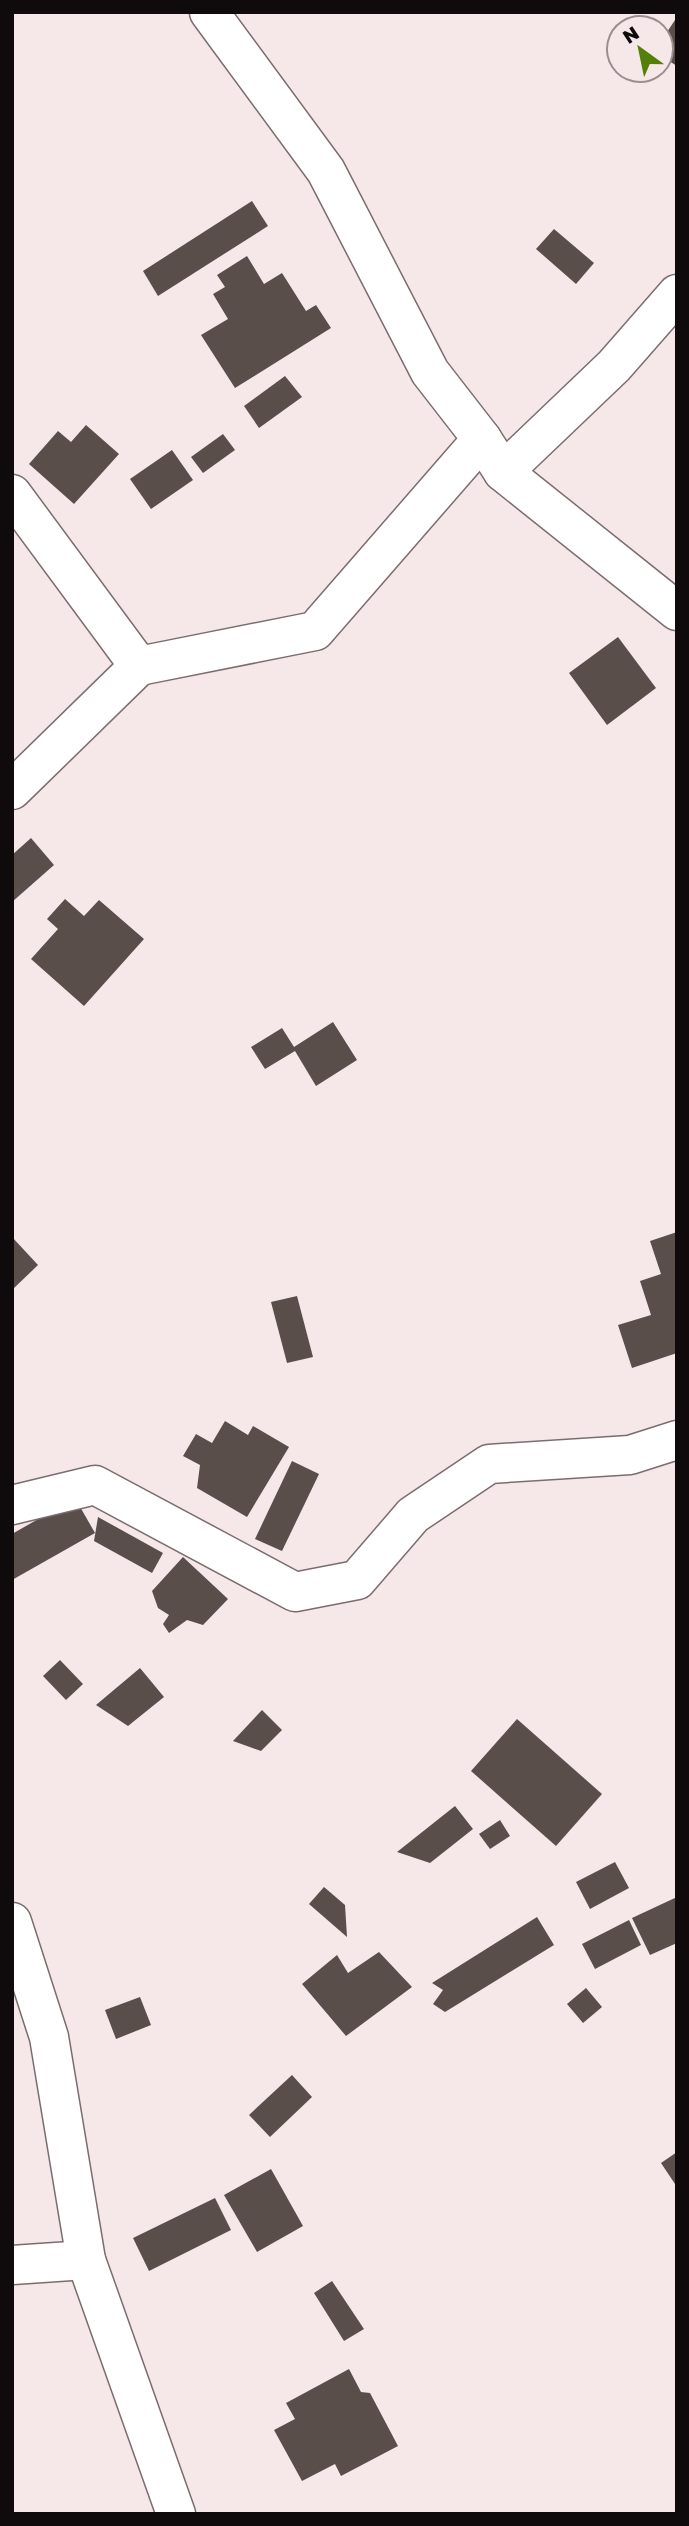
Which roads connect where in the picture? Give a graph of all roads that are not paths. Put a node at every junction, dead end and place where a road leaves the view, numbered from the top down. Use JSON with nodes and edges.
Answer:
{"nodes":[{"id":1,"x":209,"y":12,"type":"edge"},
{"id":2,"x":677,"y":294,"type":"edge"},
{"id":3,"x":482,"y":439,"type":"junction"},
{"id":4,"x":503,"y":472,"type":"junction"},
{"id":5,"x":12,"y":494,"type":"edge"},
{"id":6,"x":677,"y":611,"type":"edge"},
{"id":7,"x":139,"y":666,"type":"junction"},
{"id":8,"x":12,"y":790,"type":"edge"},
{"id":9,"x":677,"y":1440,"type":"edge"},
{"id":10,"x":12,"y":1505,"type":"edge"},
{"id":11,"x":12,"y":1922,"type":"edge"},
{"id":12,"x":86,"y":2260,"type":"junction"},
{"id":13,"x":12,"y":2265,"type":"edge"},
{"id":14,"x":176,"y":2514,"type":"edge"}],
"edges":[{"from":1,"to":3,"type":"street"},
{"from":2,"to":4,"type":"street"},
{"from":3,"to":4,"type":"street"},
{"from":3,"to":7,"type":"street"},
{"from":4,"to":6,"type":"street"},
{"from":5,"to":7,"type":"street"},
{"from":7,"to":8,"type":"street"},
{"from":9,"to":10,"type":"street"},
{"from":11,"to":12,"type":"street"},
{"from":12,"to":13,"type":"street"},
{"from":12,"to":14,"type":"street"}]}
